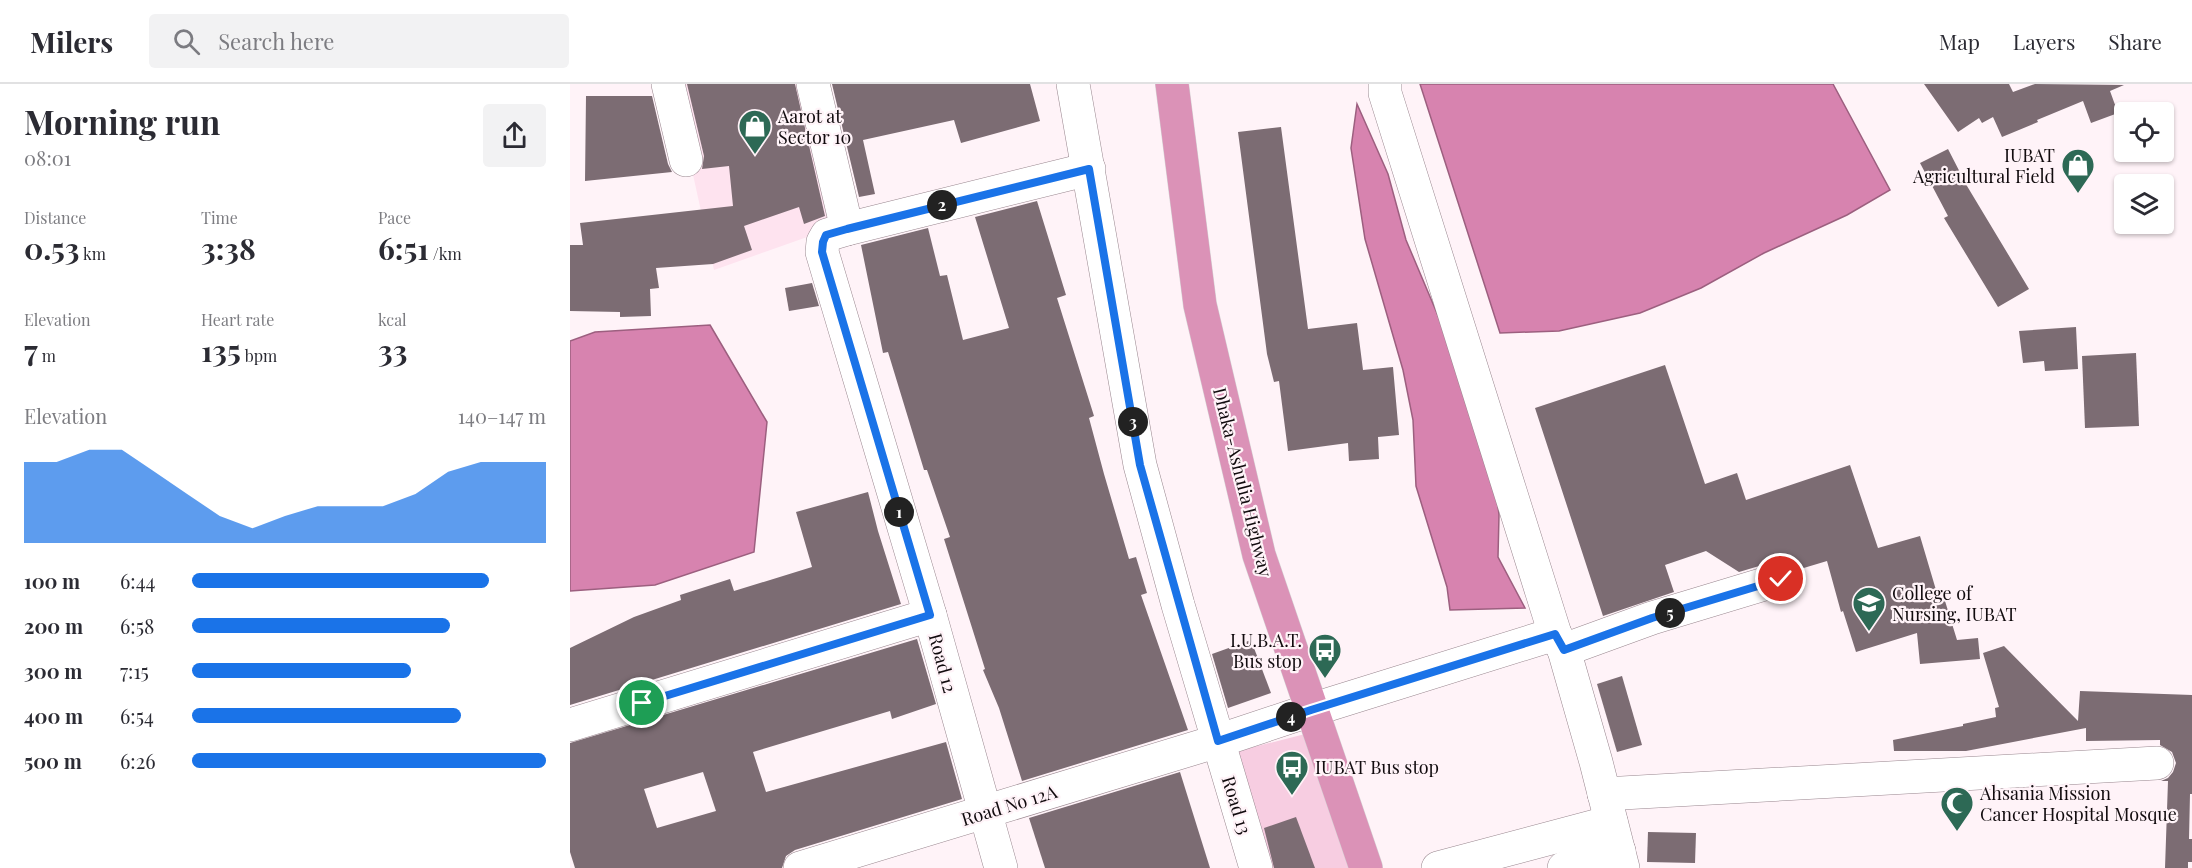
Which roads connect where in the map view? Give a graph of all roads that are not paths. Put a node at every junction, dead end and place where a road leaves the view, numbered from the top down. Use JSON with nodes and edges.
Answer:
{"nodes":[{"id":1,"x":668,"y":84,"type":"edge"},
{"id":2,"x":813,"y":84,"type":"edge"},
{"id":3,"x":1074,"y":84,"type":"edge"},
{"id":4,"x":1172,"y":84,"type":"edge"},
{"id":5,"x":1385,"y":84,"type":"edge"},
{"id":6,"x":686,"y":160,"type":"dead end"},
{"id":7,"x":1089,"y":169,"type":"junction"},
{"id":8,"x":847,"y":229,"type":"junction"},
{"id":9,"x":1781,"y":579,"type":"dead end"},
{"id":10,"x":930,"y":615,"type":"junction"},
{"id":11,"x":1560,"y":642,"type":"junction"},
{"id":12,"x":1311,"y":710,"type":"junction"},
{"id":13,"x":570,"y":725,"type":"edge"},
{"id":14,"x":1218,"y":741,"type":"junction"},
{"id":15,"x":2157,"y":763,"type":"dead end"},
{"id":16,"x":984,"y":812,"type":"junction"},
{"id":17,"x":1614,"y":834,"type":"edge"},
{"id":18,"x":800,"y":868,"type":"edge"},
{"id":19,"x":1001,"y":868,"type":"edge"},
{"id":20,"x":1256,"y":868,"type":"edge"},
{"id":21,"x":1366,"y":868,"type":"edge"},
{"id":22,"x":1438,"y":868,"type":"edge"},
{"id":23,"x":1564,"y":868,"type":"edge"}],
"edges":[{"from":1,"to":6,"type":"street"},
{"from":2,"to":8,"type":"street"},
{"from":3,"to":7,"type":"street","name":"Road 13"},
{"from":4,"to":12,"type":"highway","name":"Dhaka-Ashulia Highway"},
{"from":5,"to":11,"type":"street"},
{"from":7,"to":8,"type":"street","name":"Road 12"},
{"from":7,"to":14,"type":"street","name":"Road 13"},
{"from":8,"to":10,"type":"street","name":"Road 12"},
{"from":9,"to":11,"type":"street","name":"Road No 12A"},
{"from":10,"to":13,"type":"street"},
{"from":10,"to":16,"type":"street","name":"Road 12"},
{"from":11,"to":12,"type":"street","name":"Road No 12A"},
{"from":11,"to":17,"type":"street"},
{"from":12,"to":14,"type":"street","name":"Road No 12A"},
{"from":12,"to":21,"type":"highway","name":"Dhaka-Ashulia Highway"},
{"from":14,"to":16,"type":"street","name":"Road No 12A"},
{"from":14,"to":20,"type":"street","name":"Road 13"},
{"from":15,"to":17,"type":"street"},
{"from":16,"to":18,"type":"street","name":"Road No 12A"},
{"from":16,"to":19,"type":"street","name":"Road 12"},
{"from":17,"to":22,"type":"street"},
{"from":17,"to":23,"type":"street"}]}
